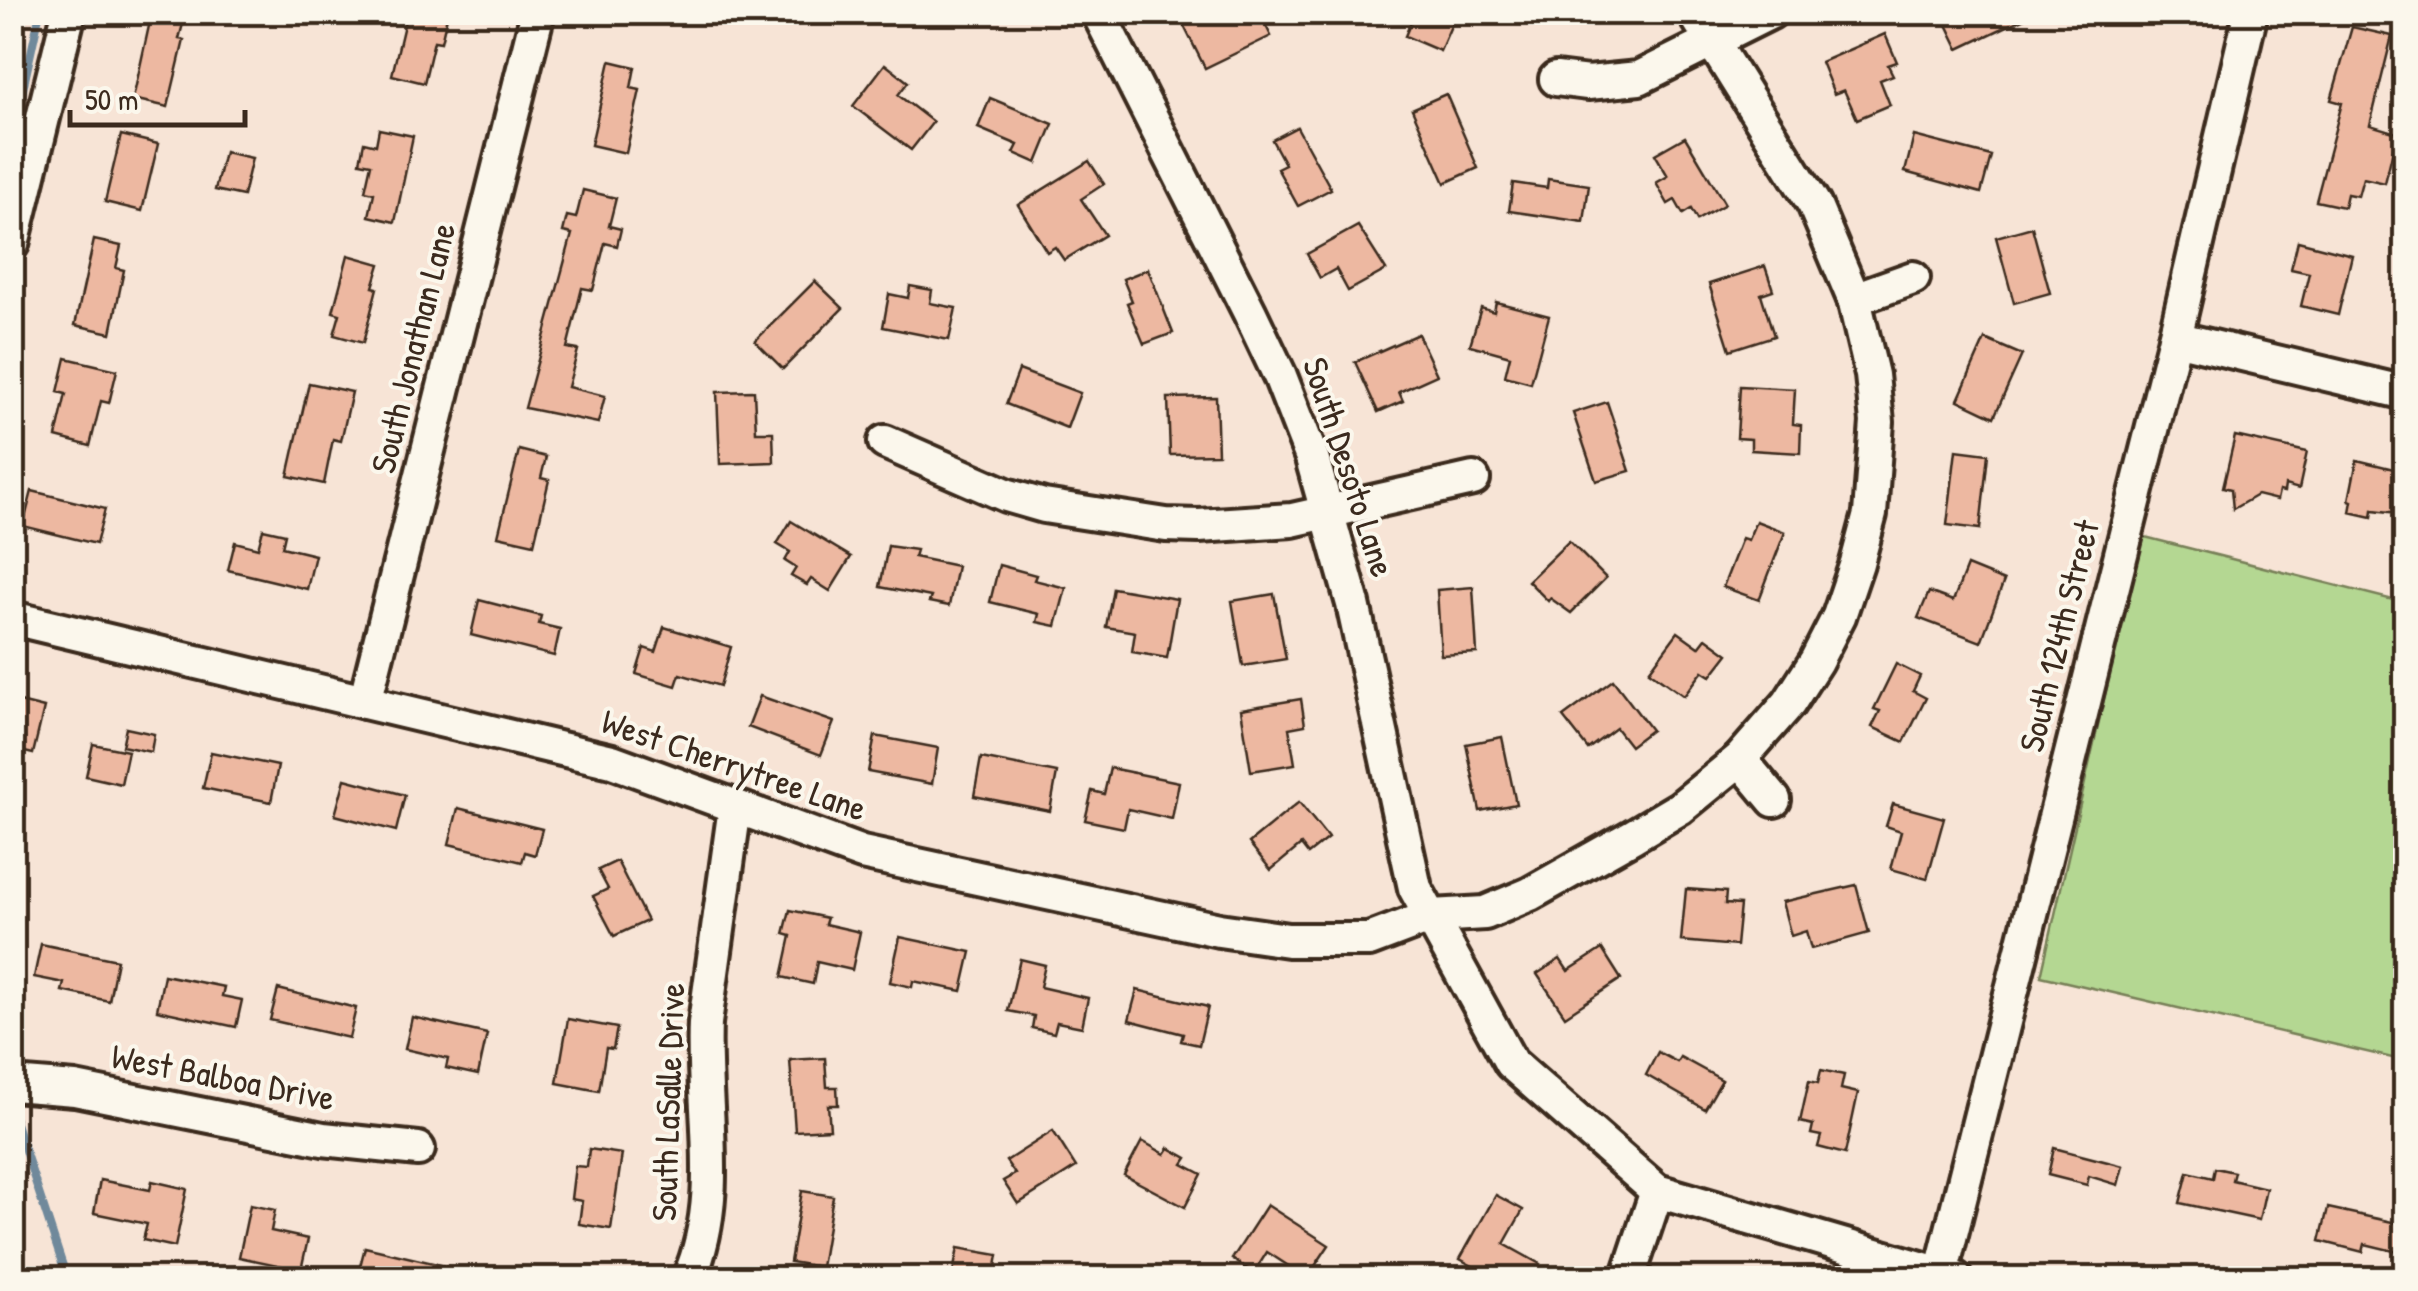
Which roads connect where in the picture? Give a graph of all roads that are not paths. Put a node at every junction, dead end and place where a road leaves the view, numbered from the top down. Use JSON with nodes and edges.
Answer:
{"nodes":[{"id":1,"x":69,"y":12,"type":"edge"},
{"id":2,"x":538,"y":12,"type":"edge"},
{"id":3,"x":1098,"y":12,"type":"edge"},
{"id":4,"x":1694,"y":12,"type":"edge"},
{"id":5,"x":1772,"y":12,"type":"edge"},
{"id":6,"x":2251,"y":12,"type":"edge"},
{"id":7,"x":1712,"y":42,"type":"junction"},
{"id":8,"x":1556,"y":79,"type":"dead end"},
{"id":9,"x":12,"y":244,"type":"edge"},
{"id":10,"x":1913,"y":278,"type":"dead end"},
{"id":11,"x":1854,"y":299,"type":"junction"},
{"id":12,"x":2175,"y":338,"type":"junction"},
{"id":13,"x":2406,"y":393,"type":"edge"},
{"id":14,"x":885,"y":442,"type":"dead end"},
{"id":15,"x":1473,"y":479,"type":"dead end"},
{"id":16,"x":1328,"y":510,"type":"junction"},
{"id":17,"x":12,"y":618,"type":"edge"},
{"id":18,"x":365,"y":702,"type":"junction"},
{"id":19,"x":1740,"y":759,"type":"junction"},
{"id":20,"x":1774,"y":800,"type":"dead end"},
{"id":21,"x":735,"y":806,"type":"junction"},
{"id":22,"x":1432,"y":916,"type":"junction"},
{"id":23,"x":12,"y":1084,"type":"edge"},
{"id":24,"x":418,"y":1149,"type":"dead end"},
{"id":25,"x":1657,"y":1191,"type":"junction"},
{"id":26,"x":1945,"y":1277,"type":"edge"},
{"id":27,"x":688,"y":1278,"type":"edge"},
{"id":28,"x":1628,"y":1278,"type":"edge"}],
"edges":[{"from":1,"to":9,"type":"street"},
{"from":2,"to":18,"type":"street","name":"South Jonathan Lane"},
{"from":3,"to":16,"type":"street","name":"South Desoto Lane"},
{"from":4,"to":7,"type":"street","name":"West Cherrytree Lane"},
{"from":5,"to":7,"type":"street"},
{"from":6,"to":12,"type":"street","name":"South 124th Street"},
{"from":7,"to":8,"type":"street"},
{"from":7,"to":11,"type":"street","name":"West Cherrytree Lane"},
{"from":10,"to":11,"type":"street"},
{"from":11,"to":19,"type":"street","name":"West Cherrytree Lane"},
{"from":12,"to":13,"type":"street"},
{"from":12,"to":26,"type":"street","name":"South 124th Street"},
{"from":14,"to":16,"type":"street"},
{"from":15,"to":16,"type":"street"},
{"from":16,"to":22,"type":"street","name":"South Desoto Lane"},
{"from":17,"to":18,"type":"street","name":"West Cherrytree Lane"},
{"from":18,"to":21,"type":"street","name":"West Cherrytree Lane"},
{"from":19,"to":20,"type":"street"},
{"from":19,"to":22,"type":"street","name":"West Cherrytree Lane"},
{"from":21,"to":22,"type":"street","name":"West Cherrytree Lane"},
{"from":21,"to":27,"type":"street","name":"South LaSalle Drive"},
{"from":22,"to":25,"type":"street","name":"South Desoto Lane"},
{"from":23,"to":24,"type":"street","name":"West Balboa Drive"},
{"from":25,"to":26,"type":"street"},
{"from":25,"to":28,"type":"street"}]}
